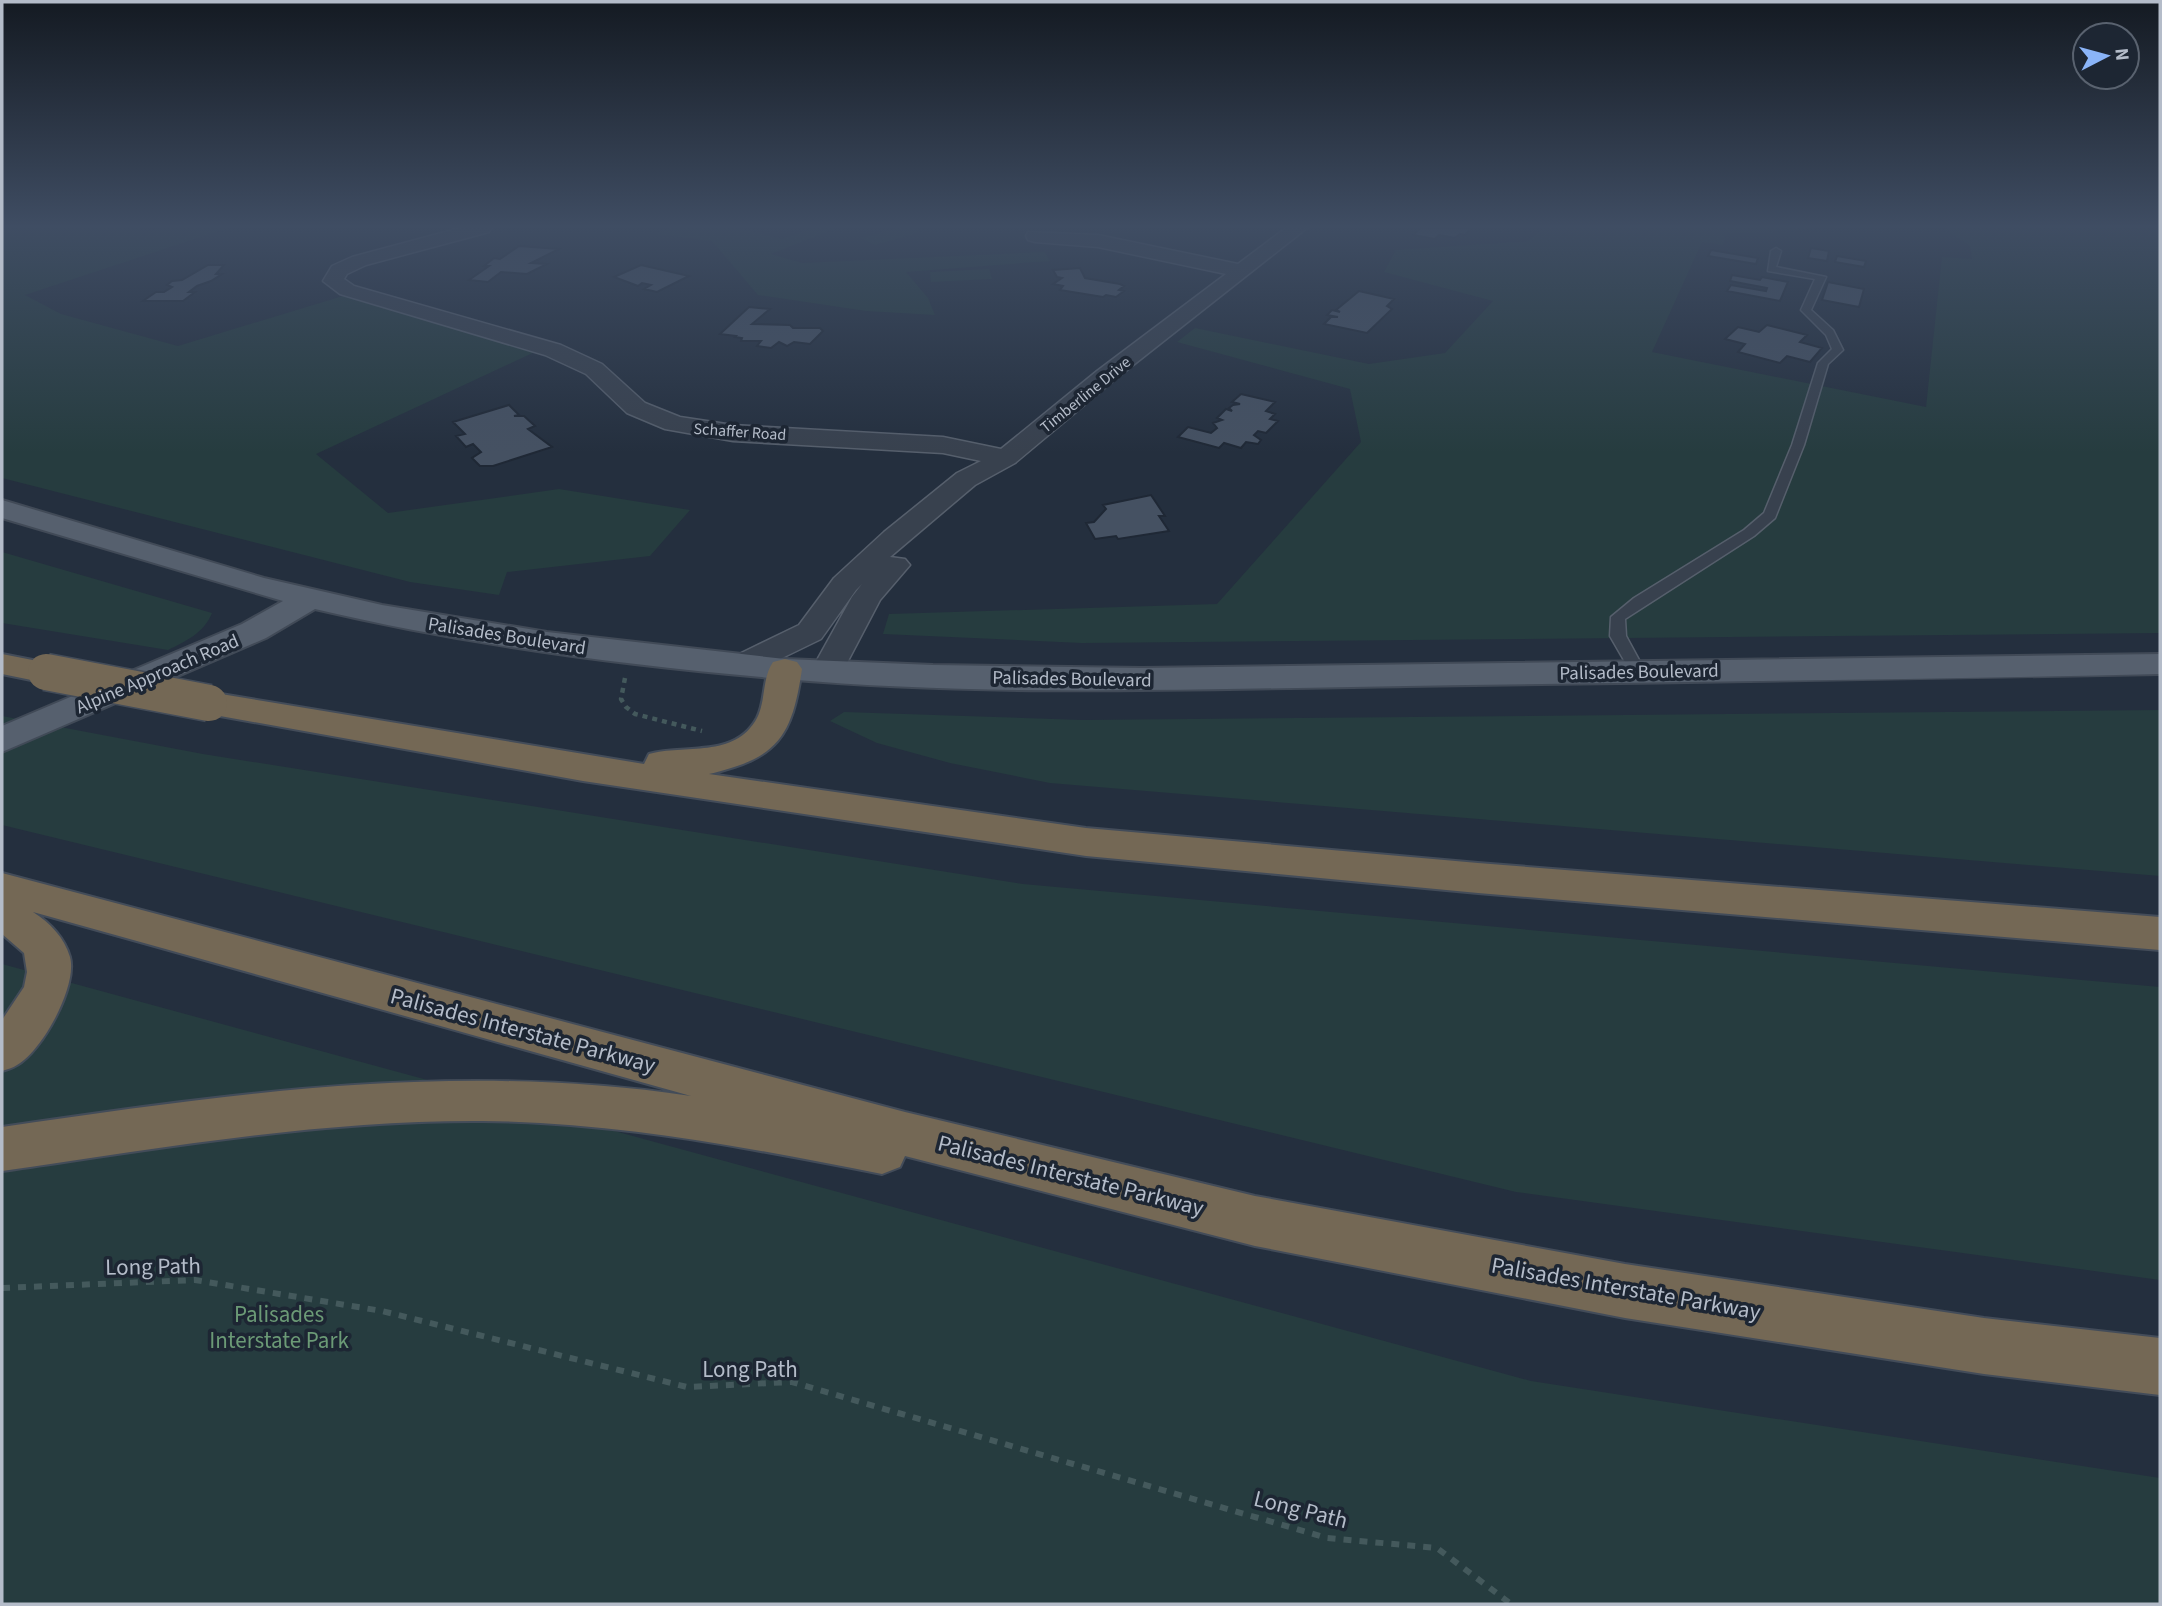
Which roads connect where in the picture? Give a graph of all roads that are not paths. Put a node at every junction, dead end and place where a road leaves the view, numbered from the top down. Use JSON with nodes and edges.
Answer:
{"nodes":[{"id":1,"x":391,"y":303,"type":"edge"},
{"id":2,"x":1200,"y":303,"type":"edge"},
{"id":3,"x":1809,"y":303,"type":"edge"},
{"id":4,"x":1006,"y":458,"type":"junction"},
{"id":5,"x":961,"y":495,"type":"junction"},
{"id":6,"x":2,"y":509,"type":"edge"},
{"id":7,"x":309,"y":599,"type":"junction"},
{"id":8,"x":2,"y":664,"type":"edge"},
{"id":9,"x":2160,"y":664,"type":"edge"},
{"id":10,"x":743,"y":665,"type":"junction"},
{"id":11,"x":785,"y":669,"type":"junction"},
{"id":12,"x":827,"y":671,"type":"junction"},
{"id":13,"x":1637,"y":671,"type":"junction"},
{"id":14,"x":390,"y":736,"type":"junction"},
{"id":15,"x":2,"y":740,"type":"edge"},
{"id":16,"x":2,"y":888,"type":"edge"},
{"id":17,"x":2,"y":914,"type":"edge"},
{"id":18,"x":2160,"y":934,"type":"edge"},
{"id":19,"x":2,"y":1051,"type":"edge"},
{"id":20,"x":2,"y":1149,"type":"edge"},
{"id":21,"x":1255,"y":1220,"type":"junction"},
{"id":22,"x":2160,"y":1367,"type":"edge"}],
"edges":[{"from":1,"to":4,"type":"street","name":"Schaffer Road"},
{"from":2,"to":4,"type":"street","name":"Timberline Drive"},
{"from":3,"to":13,"type":"lane"},
{"from":4,"to":5,"type":"street","name":"Timberline Drive"},
{"from":5,"to":10,"type":"street","name":"Timberline Drive"},
{"from":5,"to":12,"type":"street","name":"Timberline Drive"},
{"from":6,"to":7,"type":"main road","name":"Palisades Boulevard"},
{"from":7,"to":10,"type":"main road","name":"Palisades Boulevard"},
{"from":7,"to":15,"type":"main road","name":"Alpine Approach Road"},
{"from":8,"to":14,"type":"highway","bridge":true},
{"from":9,"to":13,"type":"main road","name":"Palisades Boulevard"},
{"from":10,"to":11,"type":"main road","name":"Palisades Boulevard"},
{"from":11,"to":12,"type":"main road","name":"Palisades Boulevard"},
{"from":11,"to":14,"type":"highway"},
{"from":12,"to":13,"type":"main road","name":"Palisades Boulevard"},
{"from":14,"to":18,"type":"highway"},
{"from":16,"to":21,"type":"highway","name":"Palisades Interstate Parkway"},
{"from":17,"to":19,"type":"highway"},
{"from":20,"to":21,"type":"highway"},
{"from":21,"to":22,"type":"highway","name":"Palisades Interstate Parkway"}]}
